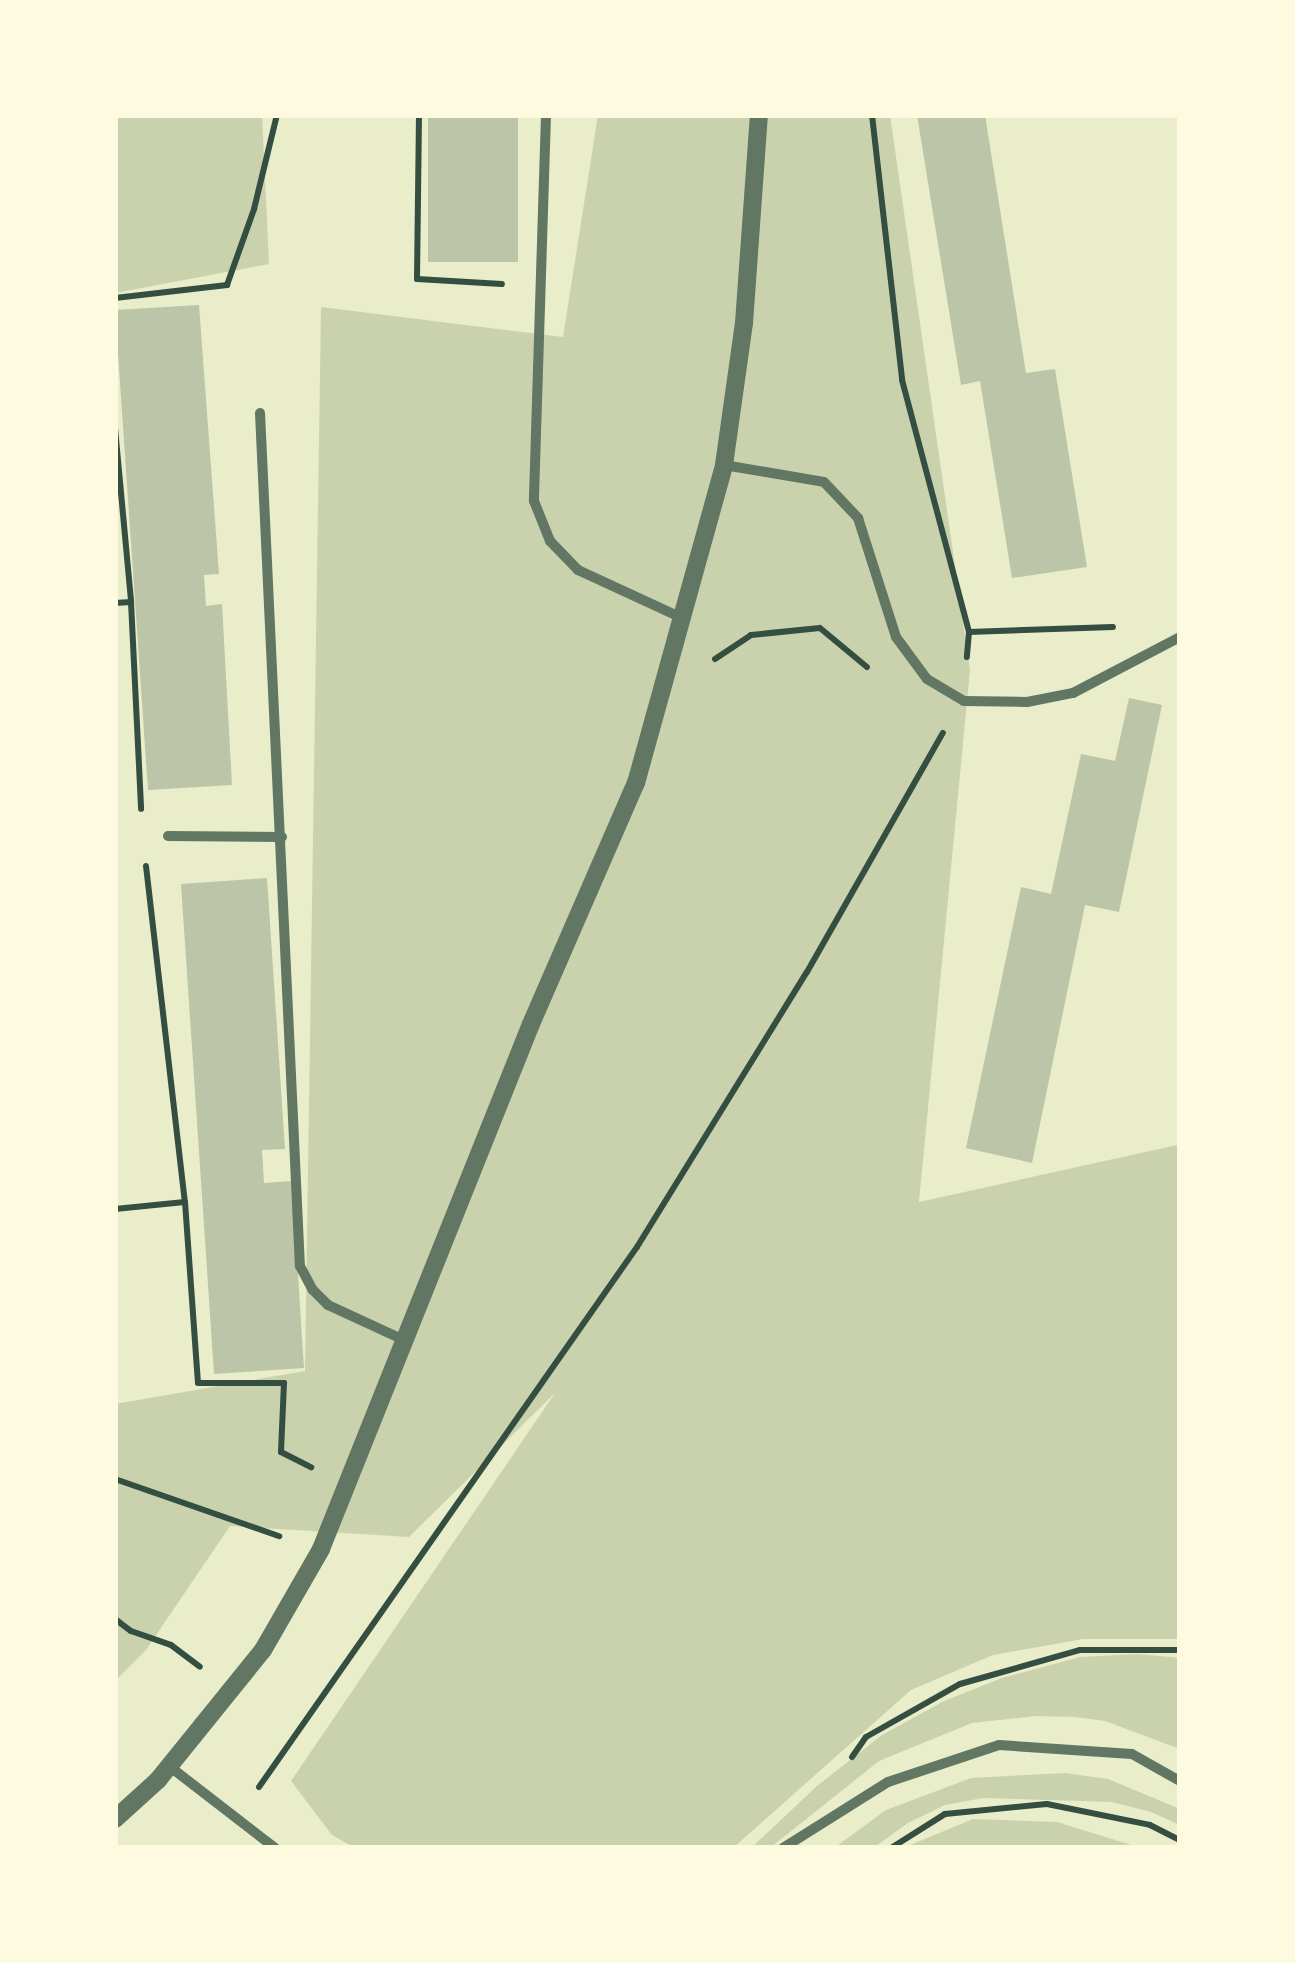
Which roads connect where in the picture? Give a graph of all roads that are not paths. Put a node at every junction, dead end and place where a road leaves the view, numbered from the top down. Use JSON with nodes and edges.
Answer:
{"nodes":[{"id":1,"x":546,"y":115,"type":"edge"},
{"id":2,"x":760,"y":115,"type":"edge"},
{"id":3,"x":260,"y":413,"type":"dead end"},
{"id":4,"x":724,"y":465,"type":"junction"},
{"id":5,"x":684,"y":619,"type":"junction"},
{"id":6,"x":1180,"y":638,"type":"edge"},
{"id":7,"x":168,"y":836,"type":"dead end"},
{"id":8,"x":282,"y":837,"type":"junction"},
{"id":9,"x":406,"y":1342,"type":"junction"},
{"id":10,"x":169,"y":1766,"type":"junction"},
{"id":11,"x":1180,"y":1780,"type":"edge"},
{"id":12,"x":115,"y":1819,"type":"edge"},
{"id":13,"x":275,"y":1848,"type":"edge"},
{"id":14,"x":783,"y":1848,"type":"edge"}],
"edges":[{"from":1,"to":5,"type":"street"},
{"from":2,"to":4,"type":"street"},
{"from":3,"to":8,"type":"street"},
{"from":4,"to":5,"type":"street"},
{"from":4,"to":6,"type":"street"},
{"from":5,"to":9,"type":"street"},
{"from":7,"to":8,"type":"street"},
{"from":8,"to":9,"type":"street"},
{"from":9,"to":10,"type":"street"},
{"from":10,"to":12,"type":"street"},
{"from":10,"to":13,"type":"street"},
{"from":11,"to":14,"type":"street"}]}
